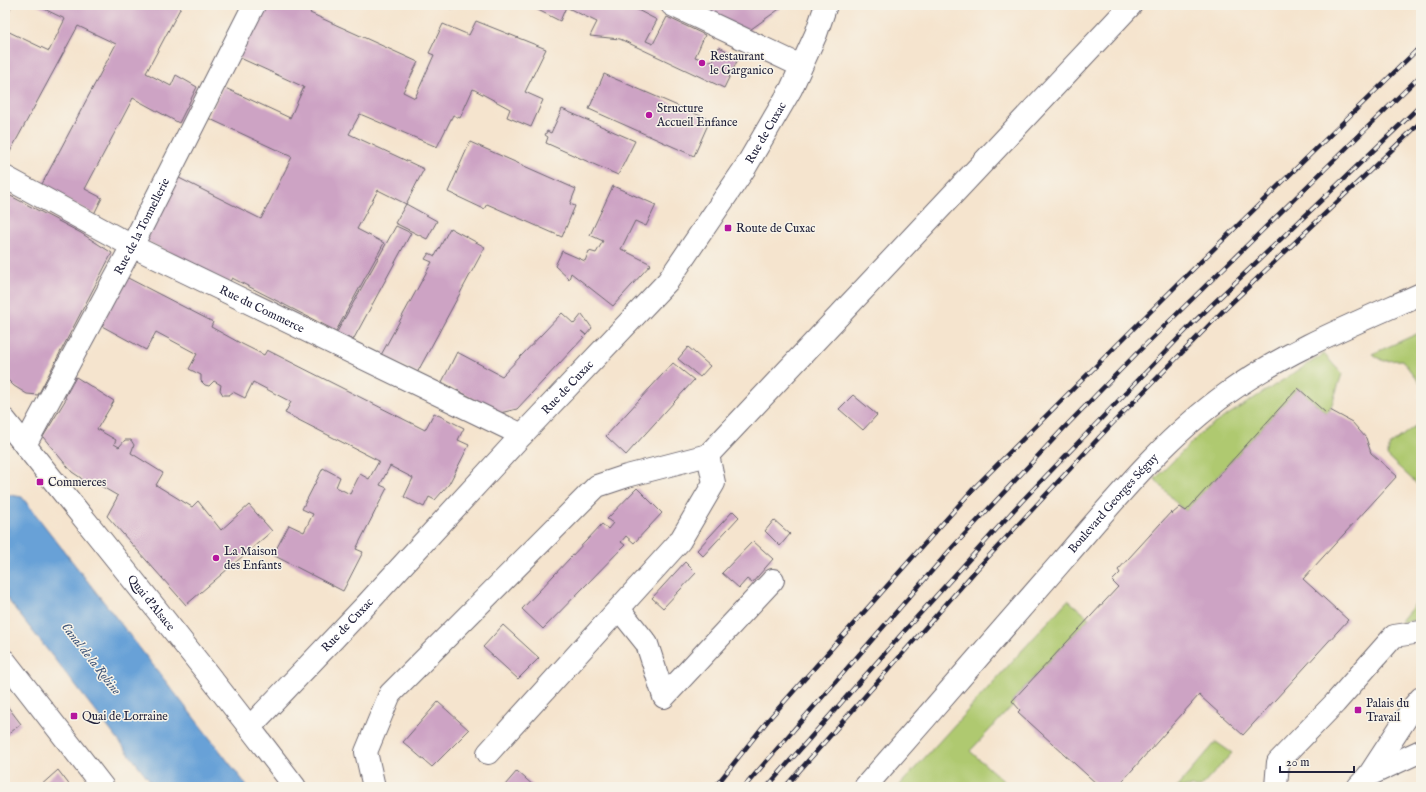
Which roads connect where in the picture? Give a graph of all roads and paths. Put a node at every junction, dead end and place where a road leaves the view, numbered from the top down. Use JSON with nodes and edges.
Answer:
{"nodes":[{"id":1,"x":254,"y":5,"type":"edge"},
{"id":2,"x":672,"y":5,"type":"edge"},
{"id":3,"x":826,"y":5,"type":"edge"},
{"id":4,"x":1131,"y":5,"type":"edge"},
{"id":5,"x":802,"y":66,"type":"junction"},
{"id":6,"x":5,"y":177,"type":"edge"},
{"id":7,"x":132,"y":246,"type":"junction"},
{"id":8,"x":1421,"y":294,"type":"edge"},
{"id":9,"x":5,"y":420,"type":"edge"},
{"id":10,"x":526,"y":431,"type":"junction"},
{"id":11,"x":25,"y":445,"type":"junction"},
{"id":12,"x":708,"y":455,"type":"junction"},
{"id":13,"x":773,"y":580,"type":"dead end"},
{"id":14,"x":618,"y":608,"type":"junction"},
{"id":15,"x":1421,"y":632,"type":"edge"},
{"id":16,"x":5,"y":661,"type":"edge"},
{"id":17,"x":1421,"y":698,"type":"edge"},
{"id":18,"x":250,"y":727,"type":"junction"},
{"id":19,"x":1421,"y":751,"type":"edge"},
{"id":20,"x":488,"y":753,"type":"dead end"},
{"id":21,"x":1364,"y":781,"type":"edge"},
{"id":22,"x":103,"y":787,"type":"edge"},
{"id":23,"x":296,"y":787,"type":"edge"},
{"id":24,"x":374,"y":787,"type":"edge"},
{"id":25,"x":865,"y":787,"type":"edge"},
{"id":26,"x":1276,"y":787,"type":"edge"}],
"edges":[{"from":1,"to":7,"type":"street","name":"Rue de la Tonnellerie"},
{"from":2,"to":5,"type":"street"},
{"from":3,"to":5,"type":"street","name":"Rue de Cuxac"},
{"from":4,"to":12,"type":"street"},
{"from":5,"to":10,"type":"street","name":"Rue de Cuxac"},
{"from":6,"to":7,"type":"street","name":"Rue du Commerce"},
{"from":7,"to":10,"type":"street","name":"Rue du Commerce"},
{"from":7,"to":11,"type":"street","name":"Rue de la Tonnellerie"},
{"from":8,"to":25,"type":"street","name":"Boulevard Georges Séguy"},
{"from":9,"to":11,"type":"street","name":"Quai d'Alsace"},
{"from":10,"to":18,"type":"street","name":"Rue de Cuxac"},
{"from":11,"to":18,"type":"street","name":"Quai d'Alsace"},
{"from":12,"to":14,"type":"street"},
{"from":12,"to":24,"type":"street"},
{"from":13,"to":14,"type":"street"},
{"from":14,"to":20,"type":"street"},
{"from":15,"to":26,"type":"street"},
{"from":16,"to":22,"type":"street"},
{"from":17,"to":21,"type":"street"},
{"from":18,"to":23,"type":"street","name":"Quai d'Alsace"},
{"from":19,"to":21,"type":"street"}]}
